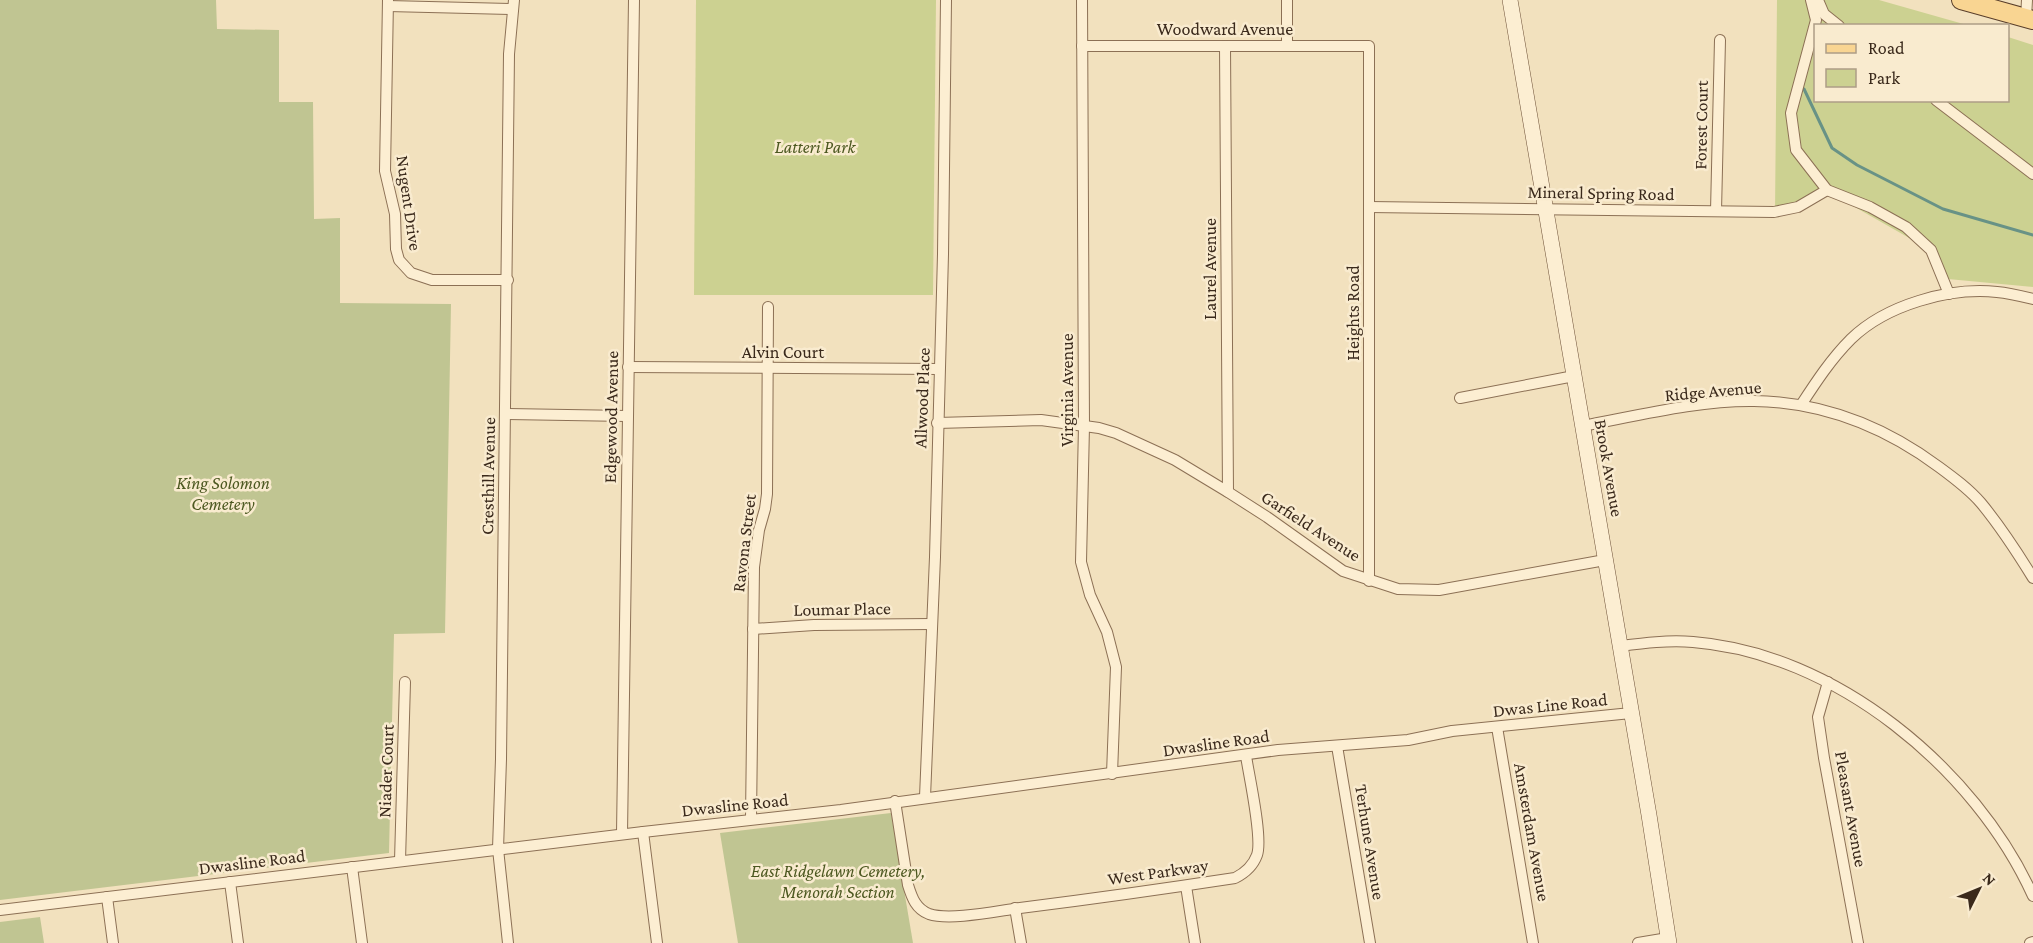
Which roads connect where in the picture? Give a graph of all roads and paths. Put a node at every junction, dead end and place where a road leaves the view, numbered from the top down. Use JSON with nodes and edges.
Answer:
{"nodes":[{"id":1,"x":634,"y":0,"type":"edge"},
{"id":2,"x":946,"y":0,"type":"edge"},
{"id":3,"x":1082,"y":0,"type":"edge"},
{"id":4,"x":1287,"y":0,"type":"edge"},
{"id":5,"x":1510,"y":0,"type":"edge"},
{"id":6,"x":1811,"y":0,"type":"edge"},
{"id":7,"x":1818,"y":0,"type":"edge"},
{"id":8,"x":1961,"y":0,"type":"edge"},
{"id":9,"x":388,"y":3,"type":"edge"},
{"id":10,"x":513,"y":5,"type":"edge"},
{"id":11,"x":2029,"y":13,"type":"edge"},
{"id":12,"x":1815,"y":24,"type":"edge"},
{"id":13,"x":1836,"y":24,"type":"edge"},
{"id":14,"x":1814,"y":27,"type":"edge"},
{"id":15,"x":1719,"y":40,"type":"dead end"},
{"id":16,"x":1082,"y":46,"type":"junction"},
{"id":17,"x":1225,"y":46,"type":"junction"},
{"id":18,"x":1287,"y":46,"type":"junction"},
{"id":19,"x":1369,"y":46,"type":"joint"},
{"id":20,"x":1939,"y":102,"type":"edge"},
{"id":21,"x":2033,"y":174,"type":"edge"},
{"id":22,"x":1827,"y":190,"type":"junction"},
{"id":23,"x":1369,"y":207,"type":"junction"},
{"id":24,"x":1545,"y":209,"type":"junction"},
{"id":25,"x":1716,"y":211,"type":"junction"},
{"id":26,"x":508,"y":280,"type":"junction"},
{"id":27,"x":1949,"y":294,"type":"junction"},
{"id":28,"x":2033,"y":299,"type":"edge"},
{"id":29,"x":768,"y":307,"type":"dead end"},
{"id":30,"x":628,"y":367,"type":"junction"},
{"id":31,"x":768,"y":369,"type":"junction"},
{"id":32,"x":939,"y":369,"type":"junction"},
{"id":33,"x":1574,"y":376,"type":"junction"},
{"id":34,"x":1460,"y":398,"type":"dead end"},
{"id":35,"x":1801,"y":405,"type":"junction"},
{"id":36,"x":505,"y":414,"type":"junction"},
{"id":37,"x":627,"y":416,"type":"junction"},
{"id":38,"x":937,"y":423,"type":"junction"},
{"id":39,"x":1084,"y":426,"type":"junction"},
{"id":40,"x":1582,"y":426,"type":"junction"},
{"id":41,"x":1228,"y":492,"type":"junction"},
{"id":42,"x":1605,"y":560,"type":"junction"},
{"id":43,"x":2033,"y":578,"type":"edge"},
{"id":44,"x":1370,"y":581,"type":"junction"},
{"id":45,"x":932,"y":624,"type":"junction"},
{"id":46,"x":753,"y":628,"type":"junction"},
{"id":47,"x":1620,"y":646,"type":"junction"},
{"id":48,"x":405,"y":682,"type":"dead end"},
{"id":49,"x":1828,"y":682,"type":"junction"},
{"id":50,"x":1631,"y":713,"type":"junction"},
{"id":51,"x":1497,"y":726,"type":"junction"},
{"id":52,"x":1472,"y":729,"type":"joint"},
{"id":53,"x":1337,"y":746,"type":"junction"},
{"id":54,"x":1246,"y":756,"type":"junction"},
{"id":55,"x":1112,"y":774,"type":"junction"},
{"id":56,"x":925,"y":797,"type":"junction"},
{"id":57,"x":895,"y":801,"type":"junction"},
{"id":58,"x":751,"y":819,"type":"junction"},
{"id":59,"x":643,"y":832,"type":"junction"},
{"id":60,"x":622,"y":834,"type":"junction"},
{"id":61,"x":498,"y":849,"type":"junction"},
{"id":62,"x":400,"y":861,"type":"junction"},
{"id":63,"x":352,"y":867,"type":"junction"},
{"id":64,"x":230,"y":882,"type":"junction"},
{"id":65,"x":1186,"y":886,"type":"junction"},
{"id":66,"x":2033,"y":896,"type":"edge"},
{"id":67,"x":107,"y":897,"type":"junction"},
{"id":68,"x":1015,"y":908,"type":"junction"},
{"id":69,"x":0,"y":910,"type":"edge"},
{"id":70,"x":1669,"y":940,"type":"edge"},
{"id":71,"x":113,"y":943,"type":"edge"},
{"id":72,"x":238,"y":943,"type":"edge"},
{"id":73,"x":362,"y":943,"type":"edge"},
{"id":74,"x":508,"y":943,"type":"edge"},
{"id":75,"x":657,"y":943,"type":"edge"},
{"id":76,"x":1021,"y":943,"type":"edge"},
{"id":77,"x":1195,"y":943,"type":"edge"},
{"id":78,"x":1370,"y":943,"type":"edge"},
{"id":79,"x":1533,"y":943,"type":"edge"},
{"id":80,"x":1638,"y":943,"type":"edge"},
{"id":81,"x":1858,"y":943,"type":"edge"}],
"edges":[{"from":1,"to":30,"type":"street","name":"Edgewood Avenue"},
{"from":2,"to":32,"type":"street","name":"Allwood Place"},
{"from":3,"to":16,"type":"street","name":"Virginia Avenue"},
{"from":4,"to":18,"type":"street"},
{"from":5,"to":24,"type":"main road","name":"Brook Avenue"},
{"from":6,"to":12,"type":"street"},
{"from":7,"to":13,"type":"street"},
{"from":8,"to":11,"type":"main road"},
{"from":9,"to":10,"type":"street"},
{"from":9,"to":26,"type":"street","name":"Nugent Drive"},
{"from":10,"to":26,"type":"street","name":"Cresthill Avenue"},
{"from":14,"to":22,"type":"street"},
{"from":15,"to":25,"type":"street","name":"Forest Court"},
{"from":16,"to":17,"type":"street","name":"Woodward Avenue"},
{"from":16,"to":39,"type":"street","name":"Virginia Avenue"},
{"from":17,"to":18,"type":"street","name":"Woodward Avenue"},
{"from":17,"to":41,"type":"street","name":"Laurel Avenue"},
{"from":18,"to":19,"type":"street","name":"Woodward Avenue"},
{"from":19,"to":23,"type":"street","name":"Heights Road"},
{"from":20,"to":21,"type":"street"},
{"from":22,"to":25,"type":"street","name":"Mineral Spring Road"},
{"from":22,"to":27,"type":"street"},
{"from":23,"to":24,"type":"street","name":"Mineral Spring Road"},
{"from":23,"to":44,"type":"street","name":"Heights Road"},
{"from":24,"to":25,"type":"street","name":"Mineral Spring Road"},
{"from":24,"to":33,"type":"main road","name":"Brook Avenue"},
{"from":26,"to":36,"type":"street","name":"Cresthill Avenue"},
{"from":27,"to":28,"type":"street"},
{"from":27,"to":35,"type":"street"},
{"from":29,"to":31,"type":"street","name":"Ravona Street"},
{"from":30,"to":31,"type":"street","name":"Alvin Court"},
{"from":30,"to":37,"type":"street","name":"Edgewood Avenue"},
{"from":31,"to":32,"type":"street","name":"Alvin Court"},
{"from":31,"to":46,"type":"street","name":"Ravona Street"},
{"from":32,"to":38,"type":"street","name":"Allwood Place"},
{"from":33,"to":34,"type":"street"},
{"from":33,"to":40,"type":"main road","name":"Brook Avenue"},
{"from":35,"to":40,"type":"street","name":"Ridge Avenue"},
{"from":35,"to":43,"type":"street","name":"Ridge Avenue"},
{"from":36,"to":37,"type":"street"},
{"from":36,"to":61,"type":"street","name":"Cresthill Avenue"},
{"from":37,"to":60,"type":"street","name":"Edgewood Avenue"},
{"from":38,"to":39,"type":"street","name":"Garfield Avenue"},
{"from":38,"to":45,"type":"street","name":"Allwood Place"},
{"from":39,"to":41,"type":"street","name":"Garfield Avenue"},
{"from":39,"to":55,"type":"street","name":"Virginia Avenue"},
{"from":40,"to":42,"type":"main road","name":"Brook Avenue"},
{"from":41,"to":44,"type":"street","name":"Garfield Avenue"},
{"from":42,"to":44,"type":"street","name":"Garfield Avenue"},
{"from":42,"to":47,"type":"main road","name":"Brook Avenue"},
{"from":45,"to":46,"type":"street","name":"Loumar Place"},
{"from":45,"to":56,"type":"street","name":"Allwood Place"},
{"from":46,"to":58,"type":"street","name":"Ravona Street"},
{"from":47,"to":49,"type":"street"},
{"from":47,"to":50,"type":"main road","name":"Brook Avenue"},
{"from":48,"to":62,"type":"street","name":"Niader Court"},
{"from":49,"to":66,"type":"street"},
{"from":49,"to":81,"type":"street","name":"Pleasant Avenue"},
{"from":50,"to":51,"type":"street","name":"Dwas Line Road"},
{"from":50,"to":70,"type":"main road","name":"Brook Avenue"},
{"from":51,"to":52,"type":"street","name":"Dwas Line Road"},
{"from":51,"to":79,"type":"street","name":"Amsterdam Avenue"},
{"from":52,"to":53,"type":"street","name":"Dwasline Road"},
{"from":53,"to":54,"type":"street","name":"Dwasline Road"},
{"from":53,"to":78,"type":"street","name":"Terhune Avenue"},
{"from":54,"to":55,"type":"street","name":"Dwasline Road"},
{"from":54,"to":65,"type":"street","name":"West Parkway"},
{"from":55,"to":56,"type":"street","name":"Dwasline Road"},
{"from":56,"to":57,"type":"street","name":"Dwasline Road"},
{"from":57,"to":58,"type":"street","name":"Dwasline Road"},
{"from":57,"to":68,"type":"street","name":"West Parkway"},
{"from":58,"to":59,"type":"street","name":"Dwasline Road"},
{"from":59,"to":60,"type":"street","name":"Dwasline Road"},
{"from":59,"to":75,"type":"street"},
{"from":60,"to":61,"type":"street","name":"Dwasline Road"},
{"from":61,"to":62,"type":"street","name":"Dwasline Road"},
{"from":61,"to":74,"type":"street","name":"Cresthill Avenue"},
{"from":62,"to":63,"type":"street","name":"Dwasline Road"},
{"from":63,"to":64,"type":"street","name":"Dwasline Road"},
{"from":63,"to":73,"type":"street"},
{"from":64,"to":67,"type":"street","name":"Dwasline Road"},
{"from":64,"to":72,"type":"street"},
{"from":65,"to":68,"type":"street","name":"West Parkway"},
{"from":65,"to":77,"type":"street"},
{"from":67,"to":69,"type":"street","name":"Dwasline Road"},
{"from":67,"to":71,"type":"street"},
{"from":68,"to":76,"type":"street"},
{"from":70,"to":80,"type":"street"}]}
